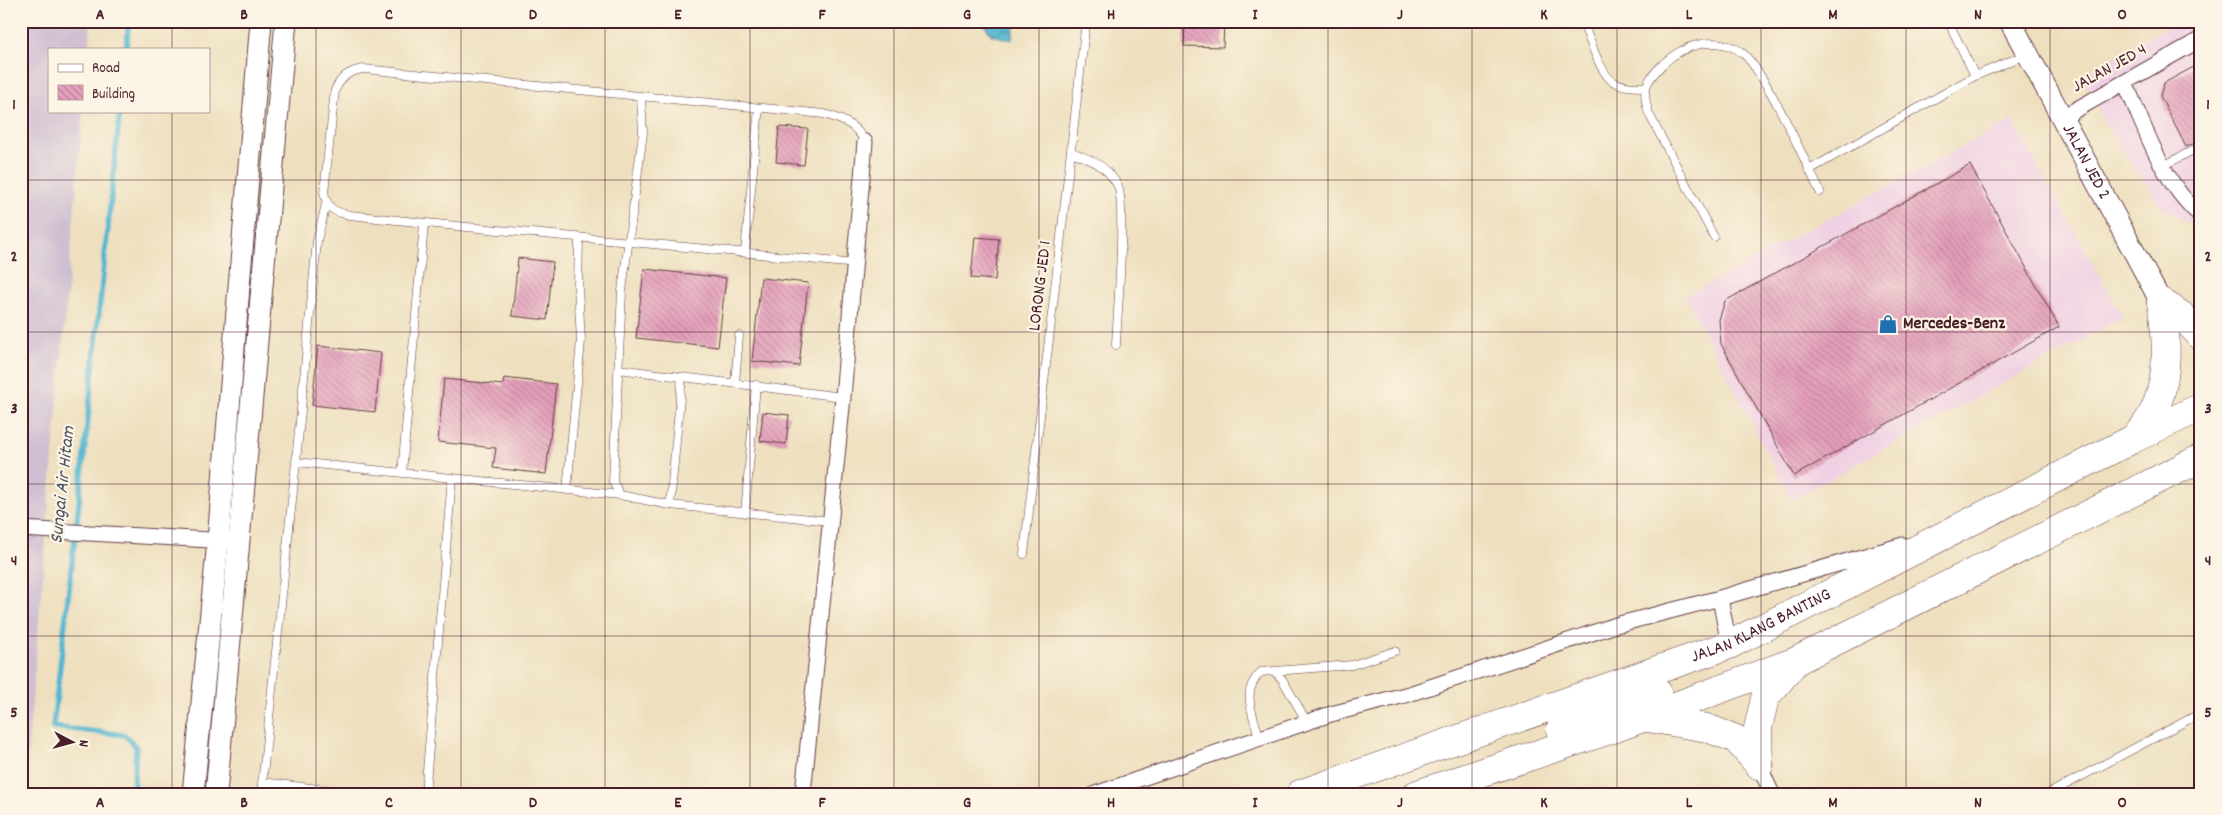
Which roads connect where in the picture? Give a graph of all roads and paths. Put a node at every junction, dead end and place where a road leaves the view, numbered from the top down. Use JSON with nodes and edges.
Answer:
{"nodes":[{"id":1,"x":261,"y":21,"type":"edge"},
{"id":2,"x":286,"y":21,"type":"edge"},
{"id":3,"x":1086,"y":21,"type":"edge"},
{"id":4,"x":1582,"y":21,"type":"edge"},
{"id":5,"x":1948,"y":21,"type":"edge"},
{"id":6,"x":2010,"y":21,"type":"edge"},
{"id":7,"x":2201,"y":39,"type":"edge"},
{"id":8,"x":2027,"y":54,"type":"junction"},
{"id":9,"x":1975,"y":76,"type":"junction"},
{"id":10,"x":2125,"y":84,"type":"junction"},
{"id":11,"x":1644,"y":87,"type":"junction"},
{"id":12,"x":641,"y":98,"type":"junction"},
{"id":13,"x":759,"y":108,"type":"junction"},
{"id":14,"x":2063,"y":117,"type":"junction"},
{"id":15,"x":866,"y":142,"type":"joint"},
{"id":16,"x":2201,"y":146,"type":"edge"},
{"id":17,"x":1071,"y":152,"type":"junction"},
{"id":18,"x":2163,"y":166,"type":"junction"},
{"id":19,"x":1809,"y":170,"type":"junction"},
{"id":20,"x":1820,"y":192,"type":"dead end"},
{"id":21,"x":326,"y":204,"type":"junction"},
{"id":22,"x":2201,"y":216,"type":"edge"},
{"id":23,"x":424,"y":224,"type":"junction"},
{"id":24,"x":1714,"y":237,"type":"dead end"},
{"id":25,"x":578,"y":239,"type":"junction"},
{"id":26,"x":628,"y":242,"type":"junction"},
{"id":27,"x":745,"y":252,"type":"junction"},
{"id":28,"x":855,"y":264,"type":"junction"},
{"id":29,"x":2161,"y":302,"type":"junction"},
{"id":30,"x":739,"y":336,"type":"dead end"},
{"id":31,"x":2201,"y":336,"type":"edge"},
{"id":32,"x":1116,"y":345,"type":"dead end"},
{"id":33,"x":618,"y":369,"type":"junction"},
{"id":34,"x":682,"y":377,"type":"junction"},
{"id":35,"x":735,"y":383,"type":"junction"},
{"id":36,"x":756,"y":385,"type":"junction"},
{"id":37,"x":843,"y":397,"type":"junction"},
{"id":38,"x":2201,"y":407,"type":"edge"},
{"id":39,"x":2131,"y":440,"type":"junction"},
{"id":40,"x":2201,"y":458,"type":"edge"},
{"id":41,"x":296,"y":462,"type":"junction"},
{"id":42,"x":402,"y":473,"type":"junction"},
{"id":43,"x":452,"y":478,"type":"junction"},
{"id":44,"x":567,"y":490,"type":"junction"},
{"id":45,"x":620,"y":495,"type":"junction"},
{"id":46,"x":670,"y":505,"type":"junction"},
{"id":47,"x":744,"y":513,"type":"junction"},
{"id":48,"x":831,"y":521,"type":"junction"},
{"id":49,"x":25,"y":529,"type":"edge"},
{"id":50,"x":1953,"y":531,"type":"junction"},
{"id":51,"x":228,"y":541,"type":"junction"},
{"id":52,"x":1024,"y":554,"type":"dead end"},
{"id":53,"x":1720,"y":598,"type":"junction"},
{"id":54,"x":1729,"y":645,"type":"junction"},
{"id":55,"x":1395,"y":651,"type":"dead end"},
{"id":56,"x":1796,"y":661,"type":"junction"},
{"id":57,"x":1275,"y":672,"type":"junction"},
{"id":58,"x":2201,"y":713,"type":"edge"},
{"id":59,"x":1645,"y":718,"type":"junction"},
{"id":60,"x":1307,"y":722,"type":"junction"},
{"id":61,"x":1259,"y":737,"type":"junction"},
{"id":62,"x":1759,"y":765,"type":"junction"},
{"id":63,"x":262,"y":782,"type":"junction"},
{"id":64,"x":1419,"y":793,"type":"edge"},
{"id":65,"x":2050,"y":793,"type":"edge"},
{"id":66,"x":193,"y":794,"type":"edge"},
{"id":67,"x":216,"y":794,"type":"edge"},
{"id":68,"x":261,"y":794,"type":"edge"},
{"id":69,"x":357,"y":794,"type":"edge"},
{"id":70,"x":425,"y":794,"type":"edge"},
{"id":71,"x":803,"y":794,"type":"edge"},
{"id":72,"x":1094,"y":794,"type":"edge"},
{"id":73,"x":1300,"y":794,"type":"edge"},
{"id":74,"x":1772,"y":794,"type":"edge"}],
"edges":[{"from":1,"to":51,"type":"street"},
{"from":2,"to":51,"type":"street"},
{"from":3,"to":17,"type":"lane","name":"LORONG JED 1"},
{"from":4,"to":11,"type":"lane"},
{"from":5,"to":9,"type":"lane"},
{"from":6,"to":8,"type":"street","name":"JALAN JED 2"},
{"from":7,"to":10,"type":"street","name":"JALAN JED 4"},
{"from":8,"to":9,"type":"lane"},
{"from":8,"to":14,"type":"street","name":"JALAN JED 2"},
{"from":9,"to":19,"type":"lane"},
{"from":10,"to":14,"type":"street","name":"JALAN JED 4"},
{"from":10,"to":18,"type":"street"},
{"from":11,"to":19,"type":"lane"},
{"from":11,"to":24,"type":"lane"},
{"from":12,"to":13,"type":"lane"},
{"from":12,"to":21,"type":"lane"},
{"from":12,"to":26,"type":"lane"},
{"from":13,"to":15,"type":"lane"},
{"from":13,"to":27,"type":"lane"},
{"from":14,"to":29,"type":"street","name":"JALAN JED 2"},
{"from":15,"to":28,"type":"street"},
{"from":16,"to":18,"type":"lane"},
{"from":17,"to":32,"type":"lane"},
{"from":17,"to":52,"type":"lane","name":"LORONG JED 1"},
{"from":18,"to":22,"type":"street"},
{"from":19,"to":20,"type":"lane"},
{"from":21,"to":23,"type":"lane"},
{"from":21,"to":41,"type":"lane"},
{"from":23,"to":25,"type":"lane"},
{"from":23,"to":42,"type":"lane"},
{"from":25,"to":26,"type":"lane"},
{"from":25,"to":44,"type":"lane"},
{"from":26,"to":27,"type":"lane"},
{"from":26,"to":33,"type":"lane"},
{"from":27,"to":28,"type":"lane"},
{"from":28,"to":37,"type":"street"},
{"from":29,"to":31,"type":"highway"},
{"from":29,"to":39,"type":"highway"},
{"from":30,"to":35,"type":"lane"},
{"from":33,"to":34,"type":"lane"},
{"from":33,"to":45,"type":"lane"},
{"from":34,"to":35,"type":"lane"},
{"from":34,"to":46,"type":"lane"},
{"from":35,"to":36,"type":"lane"},
{"from":36,"to":37,"type":"lane"},
{"from":36,"to":47,"type":"lane"},
{"from":37,"to":48,"type":"street"},
{"from":38,"to":39,"type":"highway","name":"JALAN KLANG BANTING"},
{"from":39,"to":50,"type":"highway","name":"JALAN KLANG BANTING"},
{"from":40,"to":56,"type":"highway"},
{"from":41,"to":42,"type":"lane"},
{"from":41,"to":63,"type":"lane"},
{"from":42,"to":43,"type":"lane"},
{"from":43,"to":44,"type":"lane"},
{"from":43,"to":70,"type":"lane"},
{"from":44,"to":45,"type":"lane"},
{"from":45,"to":46,"type":"lane"},
{"from":46,"to":47,"type":"lane"},
{"from":47,"to":48,"type":"lane"},
{"from":48,"to":71,"type":"street"},
{"from":49,"to":51,"type":"street"},
{"from":50,"to":53,"type":"street"},
{"from":50,"to":54,"type":"highway","name":"JALAN KLANG BANTING"},
{"from":51,"to":66,"type":"street"},
{"from":51,"to":67,"type":"street"},
{"from":53,"to":54,"type":"street"},
{"from":53,"to":60,"type":"street"},
{"from":54,"to":64,"type":"highway"},
{"from":54,"to":73,"type":"highway","name":"JALAN KLANG BANTING"},
{"from":55,"to":57,"type":"lane"},
{"from":56,"to":59,"type":"highway"},
{"from":56,"to":62,"type":"highway"},
{"from":57,"to":60,"type":"lane"},
{"from":57,"to":61,"type":"lane"},
{"from":58,"to":65,"type":"lane"},
{"from":59,"to":62,"type":"highway"},
{"from":59,"to":64,"type":"highway"},
{"from":60,"to":61,"type":"street"},
{"from":61,"to":72,"type":"street"},
{"from":62,"to":74,"type":"street"},
{"from":63,"to":68,"type":"lane"},
{"from":63,"to":69,"type":"lane"}]}
